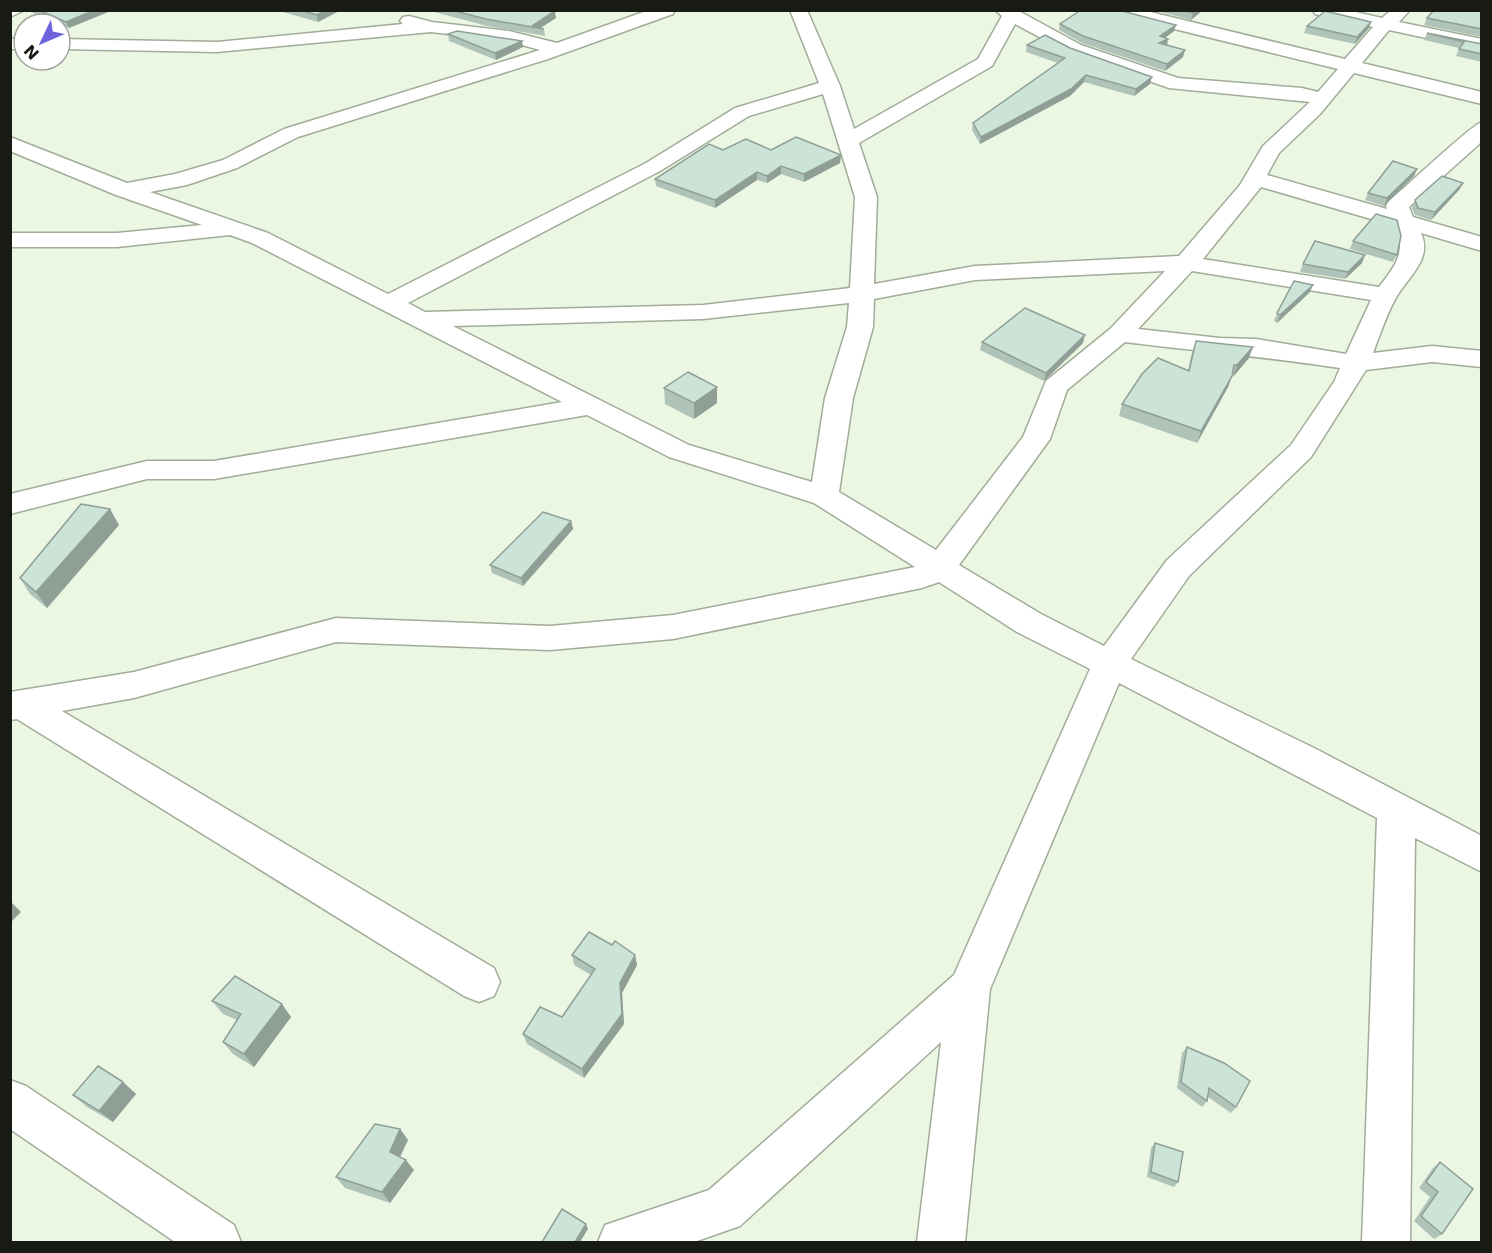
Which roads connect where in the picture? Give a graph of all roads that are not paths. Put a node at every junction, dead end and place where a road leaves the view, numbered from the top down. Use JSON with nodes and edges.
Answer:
{"nodes":[{"id":1,"x":17,"y":10,"type":"edge"},
{"id":2,"x":667,"y":10,"type":"edge"},
{"id":3,"x":798,"y":10,"type":"edge"},
{"id":4,"x":1119,"y":10,"type":"edge"},
{"id":5,"x":1321,"y":10,"type":"edge"},
{"id":6,"x":10,"y":12,"type":"edge"},
{"id":7,"x":1007,"y":13,"type":"edge"},
{"id":8,"x":386,"y":15,"type":"dead end"},
{"id":9,"x":1393,"y":18,"type":"edge"},
{"id":10,"x":430,"y":27,"type":"junction"},
{"id":11,"x":72,"y":45,"type":"edge"},
{"id":12,"x":1482,"y":45,"type":"edge"},
{"id":13,"x":558,"y":49,"type":"junction"},
{"id":14,"x":1349,"y":67,"type":"junction"},
{"id":15,"x":830,"y":86,"type":"junction"},
{"id":16,"x":1482,"y":98,"type":"edge"},
{"id":17,"x":1323,"y":99,"type":"junction"},
{"id":18,"x":1482,"y":129,"type":"edge"},
{"id":19,"x":848,"y":141,"type":"junction"},
{"id":20,"x":10,"y":143,"type":"edge"},
{"id":21,"x":1255,"y":178,"type":"junction"},
{"id":22,"x":124,"y":190,"type":"junction"},
{"id":23,"x":1404,"y":221,"type":"junction"},
{"id":24,"x":232,"y":229,"type":"junction"},
{"id":25,"x":10,"y":240,"type":"edge"},
{"id":26,"x":1482,"y":244,"type":"edge"},
{"id":27,"x":1186,"y":263,"type":"junction"},
{"id":28,"x":862,"y":294,"type":"junction"},
{"id":29,"x":1385,"y":296,"type":"junction"},
{"id":30,"x":389,"y":303,"type":"junction"},
{"id":31,"x":421,"y":320,"type":"junction"},
{"id":32,"x":1119,"y":334,"type":"junction"},
{"id":33,"x":1482,"y":359,"type":"edge"},
{"id":34,"x":1355,"y":363,"type":"junction"},
{"id":35,"x":591,"y":406,"type":"junction"},
{"id":36,"x":824,"y":496,"type":"junction"},
{"id":37,"x":10,"y":504,"type":"edge"},
{"id":38,"x":940,"y":567,"type":"junction"},
{"id":39,"x":1110,"y":663,"type":"junction"},
{"id":40,"x":16,"y":705,"type":"edge"},
{"id":41,"x":1396,"y":809,"type":"junction"},
{"id":42,"x":1482,"y":855,"type":"edge"},
{"id":43,"x":479,"y":982,"type":"dead end"},
{"id":44,"x":969,"y":989,"type":"junction"},
{"id":45,"x":10,"y":1102,"type":"edge"},
{"id":46,"x":217,"y":1242,"type":"edge"},
{"id":47,"x":622,"y":1242,"type":"edge"},
{"id":48,"x":941,"y":1242,"type":"edge"},
{"id":49,"x":1386,"y":1242,"type":"edge"}],
"edges":[{"from":1,"to":6,"type":"street"},
{"from":2,"to":13,"type":"street"},
{"from":3,"to":15,"type":"street"},
{"from":4,"to":14,"type":"street"},
{"from":5,"to":9,"type":"street"},
{"from":7,"to":17,"type":"street"},
{"from":7,"to":19,"type":"street"},
{"from":8,"to":10,"type":"street"},
{"from":9,"to":12,"type":"street"},
{"from":9,"to":14,"type":"street"},
{"from":10,"to":11,"type":"street"},
{"from":10,"to":13,"type":"street"},
{"from":13,"to":22,"type":"street"},
{"from":14,"to":16,"type":"street"},
{"from":14,"to":17,"type":"street"},
{"from":15,"to":19,"type":"street"},
{"from":15,"to":30,"type":"street"},
{"from":17,"to":21,"type":"street"},
{"from":18,"to":23,"type":"street"},
{"from":19,"to":28,"type":"street"},
{"from":20,"to":22,"type":"street"},
{"from":21,"to":23,"type":"street"},
{"from":21,"to":27,"type":"street"},
{"from":22,"to":24,"type":"street"},
{"from":23,"to":26,"type":"street"},
{"from":23,"to":29,"type":"street"},
{"from":24,"to":25,"type":"street"},
{"from":24,"to":30,"type":"street"},
{"from":27,"to":28,"type":"street"},
{"from":27,"to":29,"type":"street"},
{"from":27,"to":32,"type":"street"},
{"from":28,"to":31,"type":"street"},
{"from":28,"to":36,"type":"street"},
{"from":29,"to":34,"type":"street"},
{"from":30,"to":31,"type":"street"},
{"from":31,"to":35,"type":"street"},
{"from":32,"to":34,"type":"street"},
{"from":32,"to":38,"type":"street"},
{"from":33,"to":34,"type":"street"},
{"from":34,"to":39,"type":"street"},
{"from":35,"to":36,"type":"street"},
{"from":35,"to":37,"type":"street"},
{"from":36,"to":38,"type":"street"},
{"from":38,"to":39,"type":"street"},
{"from":38,"to":40,"type":"street"},
{"from":39,"to":41,"type":"street"},
{"from":39,"to":44,"type":"street"},
{"from":40,"to":43,"type":"street"},
{"from":41,"to":42,"type":"street"},
{"from":41,"to":49,"type":"street"},
{"from":44,"to":47,"type":"street"},
{"from":44,"to":48,"type":"street"},
{"from":45,"to":46,"type":"street"}]}
